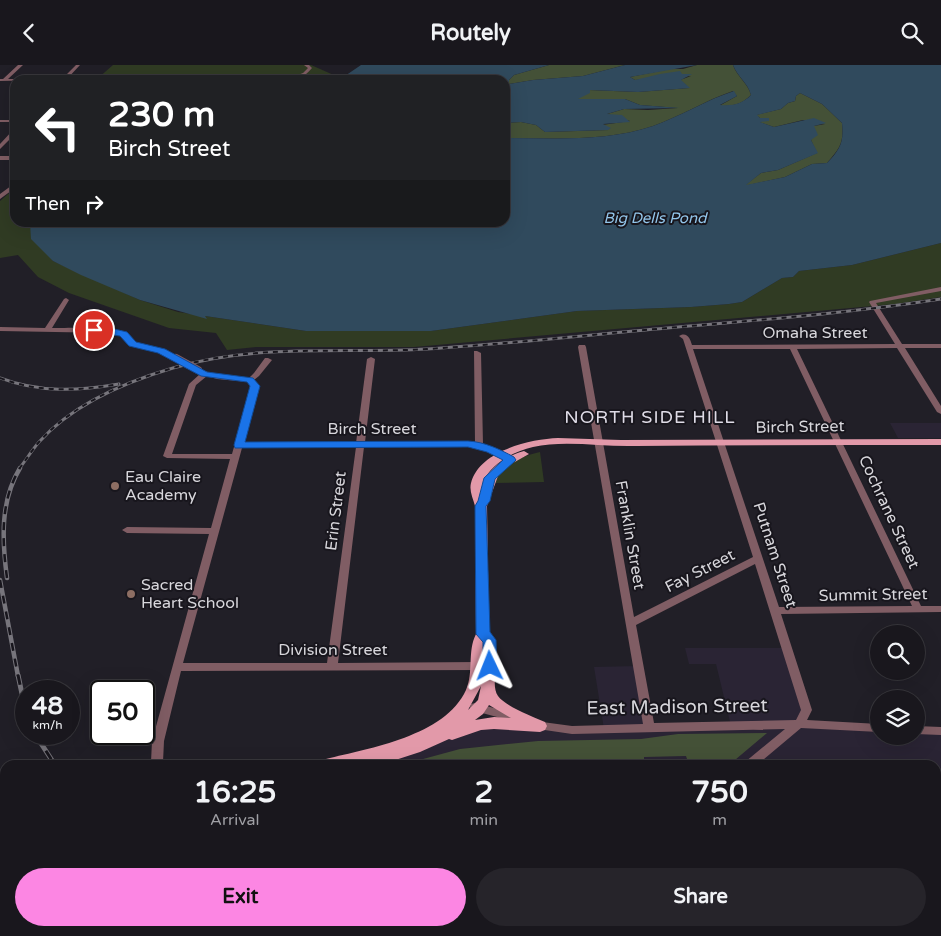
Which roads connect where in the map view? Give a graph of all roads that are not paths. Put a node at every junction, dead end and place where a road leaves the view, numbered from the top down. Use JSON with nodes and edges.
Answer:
{"nodes":[{"id":1,"x":21,"y":65,"type":"edge"},
{"id":2,"x":78,"y":65,"type":"edge"},
{"id":3,"x":306,"y":65,"type":"edge"},
{"id":4,"x":69,"y":75,"type":"edge"},
{"id":5,"x":302,"y":75,"type":"edge"},
{"id":6,"x":2,"y":80,"type":"edge"},
{"id":7,"x":0,"y":84,"type":"edge"},
{"id":8,"x":10,"y":136,"type":"edge"},
{"id":9,"x":0,"y":147,"type":"edge"},
{"id":10,"x":10,"y":189,"type":"edge"},
{"id":11,"x":0,"y":197,"type":"edge"},
{"id":12,"x":941,"y":289,"type":"edge"},
{"id":13,"x":66,"y":300,"type":"dead end"},
{"id":14,"x":0,"y":329,"type":"edge"},
{"id":15,"x":48,"y":330,"type":"junction"},
{"id":16,"x":683,"y":336,"type":"dead end"},
{"id":17,"x":900,"y":346,"type":"junction"},
{"id":18,"x":941,"y":346,"type":"edge"},
{"id":19,"x":582,"y":347,"type":"dead end"},
{"id":20,"x":688,"y":347,"type":"junction"},
{"id":21,"x":793,"y":347,"type":"junction"},
{"id":22,"x":477,"y":353,"type":"dead end"},
{"id":23,"x":371,"y":359,"type":"dead end"},
{"id":24,"x":268,"y":360,"type":"dead end"},
{"id":25,"x":202,"y":372,"type":"junction"},
{"id":26,"x":250,"y":380,"type":"junction"},
{"id":27,"x":941,"y":412,"type":"edge"},
{"id":28,"x":941,"y":442,"type":"edge"},
{"id":29,"x":600,"y":443,"type":"junction"},
{"id":30,"x":840,"y":443,"type":"junction"},
{"id":31,"x":720,"y":444,"type":"junction"},
{"id":32,"x":239,"y":445,"type":"junction"},
{"id":33,"x":360,"y":445,"type":"junction"},
{"id":34,"x":479,"y":445,"type":"junction"},
{"id":35,"x":167,"y":456,"type":"joint"},
{"id":36,"x":236,"y":457,"type":"junction"},
{"id":37,"x":506,"y":457,"type":"junction"},
{"id":38,"x":127,"y":530,"type":"dead end"},
{"id":39,"x":214,"y":531,"type":"junction"},
{"id":40,"x":757,"y":559,"type":"junction"},
{"id":41,"x":918,"y":609,"type":"junction"},
{"id":42,"x":941,"y":609,"type":"edge"},
{"id":43,"x":774,"y":611,"type":"junction"},
{"id":44,"x":630,"y":624,"type":"junction"},
{"id":45,"x":484,"y":666,"type":"junction"},
{"id":46,"x":177,"y":667,"type":"junction"},
{"id":47,"x":332,"y":667,"type":"junction"},
{"id":48,"x":488,"y":682,"type":"junction"},
{"id":49,"x":473,"y":706,"type":"junction"},
{"id":50,"x":799,"y":724,"type":"junction"},
{"id":51,"x":540,"y":726,"type":"junction"},
{"id":52,"x":870,"y":728,"type":"edge"},
{"id":53,"x":650,"y":729,"type":"junction"},
{"id":54,"x":925,"y":730,"type":"edge"},
{"id":55,"x":941,"y":731,"type":"edge"},
{"id":56,"x":434,"y":741,"type":"junction"},
{"id":57,"x":157,"y":760,"type":"edge"},
{"id":58,"x":344,"y":760,"type":"edge"},
{"id":59,"x":377,"y":760,"type":"edge"},
{"id":60,"x":755,"y":760,"type":"edge"}],
"edges":[{"from":1,"to":6,"type":"street"},
{"from":2,"to":4,"type":"street"},
{"from":3,"to":5,"type":"street"},
{"from":6,"to":7,"type":"street"},
{"from":8,"to":9,"type":"street"},
{"from":10,"to":11,"type":"street"},
{"from":12,"to":17,"type":"street"},
{"from":13,"to":15,"type":"street"},
{"from":14,"to":15,"type":"street"},
{"from":15,"to":25,"type":"street","bridge":true},
{"from":16,"to":20,"type":"street","name":"Putnam Street"},
{"from":17,"to":18,"type":"street","name":"Omaha Street"},
{"from":17,"to":21,"type":"street","name":"Omaha Street"},
{"from":17,"to":27,"type":"street"},
{"from":19,"to":29,"type":"street","name":"Franklin Street"},
{"from":20,"to":21,"type":"street","name":"Omaha Street"},
{"from":20,"to":31,"type":"street","name":"Putnam Street"},
{"from":21,"to":30,"type":"street","name":"Cochrane Street"},
{"from":22,"to":34,"type":"street"},
{"from":23,"to":33,"type":"street","name":"Erin Street"},
{"from":24,"to":26,"type":"street"},
{"from":25,"to":26,"type":"street"},
{"from":25,"to":35,"type":"street"},
{"from":26,"to":32,"type":"street"},
{"from":28,"to":30,"type":"main road","name":"Birch Street"},
{"from":29,"to":31,"type":"main road","name":"Birch Street"},
{"from":29,"to":37,"type":"main road","name":"Birch Street"},
{"from":29,"to":44,"type":"street","name":"Franklin Street"},
{"from":30,"to":31,"type":"main road","name":"Birch Street"},
{"from":30,"to":41,"type":"street","name":"Cochrane Street"},
{"from":31,"to":40,"type":"street","name":"Putnam Street"},
{"from":32,"to":33,"type":"street","name":"Birch Street"},
{"from":32,"to":36,"type":"street"},
{"from":33,"to":34,"type":"street","name":"Birch Street"},
{"from":33,"to":47,"type":"street","name":"Erin Street"},
{"from":34,"to":37,"type":"street","name":"Birch Street"},
{"from":35,"to":36,"type":"street"},
{"from":36,"to":39,"type":"street"},
{"from":37,"to":45,"type":"main road"},
{"from":38,"to":39,"type":"street"},
{"from":39,"to":46,"type":"street"},
{"from":40,"to":43,"type":"street","name":"Putnam Street"},
{"from":40,"to":44,"type":"street","name":"Fay Street"},
{"from":41,"to":42,"type":"street","name":"Summit Street"},
{"from":41,"to":43,"type":"street","name":"Summit Street"},
{"from":43,"to":50,"type":"street","name":"Putnam Street"},
{"from":44,"to":53,"type":"street","name":"Franklin Street"},
{"from":45,"to":47,"type":"street","name":"Division Street"},
{"from":45,"to":48,"type":"main road"},
{"from":45,"to":49,"type":"main road"},
{"from":46,"to":47,"type":"street","name":"Division Street"},
{"from":46,"to":57,"type":"street"},
{"from":48,"to":49,"type":"main road"},
{"from":48,"to":51,"type":"main road"},
{"from":49,"to":51,"type":"street","name":"East Madison Street"},
{"from":49,"to":56,"type":"main road"},
{"from":49,"to":58,"type":"main road"},
{"from":50,"to":52,"type":"street","name":"East Madison Street"},
{"from":50,"to":53,"type":"street","name":"East Madison Street"},
{"from":50,"to":60,"type":"street"},
{"from":51,"to":53,"type":"street","name":"East Madison Street"},
{"from":51,"to":56,"type":"main road"},
{"from":54,"to":55,"type":"street"},
{"from":56,"to":59,"type":"main road"}]}
